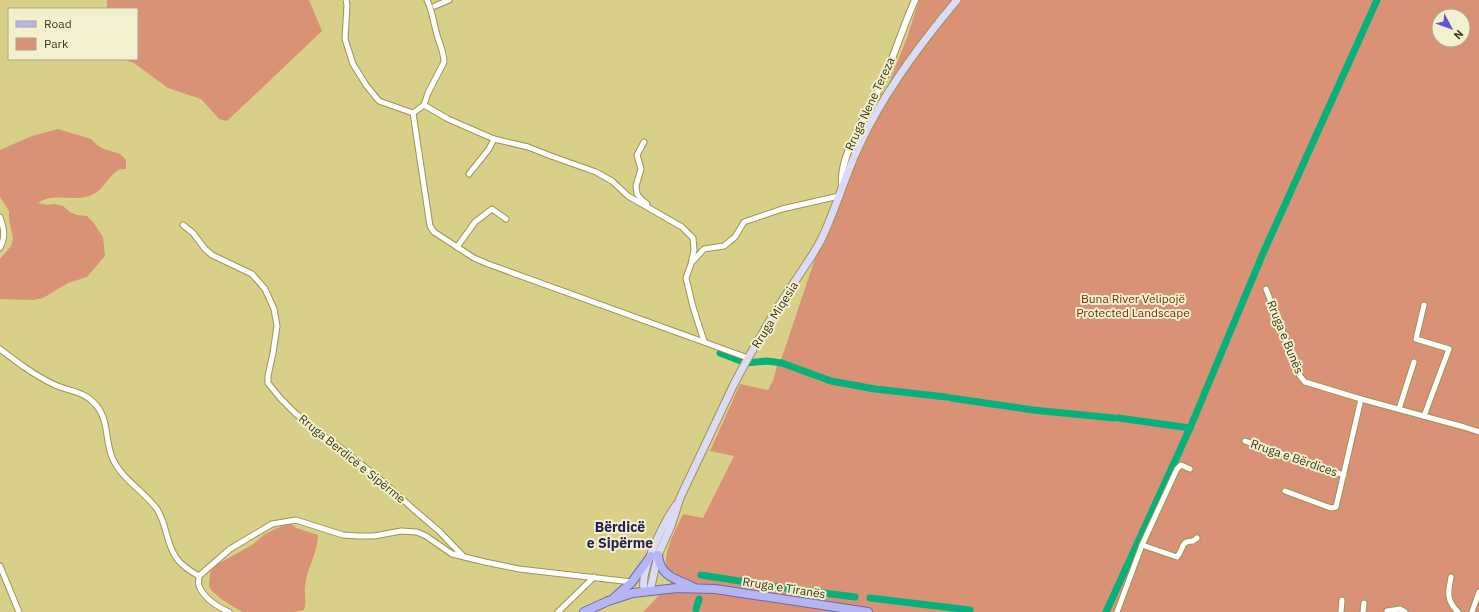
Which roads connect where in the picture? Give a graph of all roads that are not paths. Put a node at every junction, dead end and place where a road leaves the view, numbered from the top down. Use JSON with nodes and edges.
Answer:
{"nodes":[{"id":1,"x":346,"y":0,"type":"edge"},
{"id":2,"x":427,"y":0,"type":"edge"},
{"id":3,"x":441,"y":0,"type":"edge"},
{"id":4,"x":449,"y":0,"type":"edge"},
{"id":5,"x":915,"y":0,"type":"edge"},
{"id":6,"x":956,"y":0,"type":"edge"},
{"id":7,"x":433,"y":7,"type":"junction"},
{"id":8,"x":424,"y":105,"type":"junction"},
{"id":9,"x":413,"y":113,"type":"junction"},
{"id":10,"x":494,"y":140,"type":"junction"},
{"id":11,"x":644,"y":142,"type":"dead end"},
{"id":12,"x":469,"y":174,"type":"dead end"},
{"id":13,"x":843,"y":187,"type":"junction"},
{"id":14,"x":839,"y":196,"type":"junction"},
{"id":15,"x":655,"y":212,"type":"junction"},
{"id":16,"x":0,"y":218,"type":"edge"},
{"id":17,"x":506,"y":219,"type":"dead end"},
{"id":18,"x":183,"y":225,"type":"dead end"},
{"id":19,"x":457,"y":247,"type":"junction"},
{"id":20,"x":0,"y":248,"type":"edge"},
{"id":21,"x":691,"y":264,"type":"junction"},
{"id":22,"x":1266,"y":289,"type":"dead end"},
{"id":23,"x":1424,"y":305,"type":"dead end"},
{"id":24,"x":704,"y":342,"type":"junction"},
{"id":25,"x":0,"y":349,"type":"edge"},
{"id":26,"x":747,"y":360,"type":"junction"},
{"id":27,"x":1414,"y":362,"type":"dead end"},
{"id":28,"x":1361,"y":399,"type":"junction"},
{"id":29,"x":1399,"y":409,"type":"junction"},
{"id":30,"x":1424,"y":416,"type":"junction"},
{"id":31,"x":1479,"y":432,"type":"edge"},
{"id":32,"x":1245,"y":441,"type":"dead end"},
{"id":33,"x":1190,"y":469,"type":"dead end"},
{"id":34,"x":1344,"y":474,"type":"junction"},
{"id":35,"x":1286,"y":490,"type":"dead end"},
{"id":36,"x":1197,"y":538,"type":"dead end"},
{"id":37,"x":1142,"y":545,"type":"junction"},
{"id":38,"x":654,"y":555,"type":"junction"},
{"id":39,"x":464,"y":557,"type":"junction"},
{"id":40,"x":0,"y":566,"type":"edge"},
{"id":41,"x":199,"y":576,"type":"junction"},
{"id":42,"x":594,"y":577,"type":"junction"},
{"id":43,"x":1451,"y":577,"type":"dead end"},
{"id":44,"x":632,"y":582,"type":"junction"},
{"id":45,"x":696,"y":588,"type":"junction"},
{"id":46,"x":648,"y":591,"type":"junction"},
{"id":47,"x":1479,"y":592,"type":"edge"},
{"id":48,"x":1342,"y":600,"type":"dead end"},
{"id":49,"x":608,"y":601,"type":"junction"},
{"id":50,"x":1364,"y":603,"type":"dead end"},
{"id":51,"x":1387,"y":611,"type":"dead end"},
{"id":52,"x":19,"y":612,"type":"edge"},
{"id":53,"x":229,"y":612,"type":"edge"},
{"id":54,"x":558,"y":612,"type":"edge"},
{"id":55,"x":584,"y":612,"type":"edge"},
{"id":56,"x":868,"y":612,"type":"edge"},
{"id":57,"x":1117,"y":612,"type":"edge"},
{"id":58,"x":1341,"y":612,"type":"edge"},
{"id":59,"x":1363,"y":612,"type":"edge"},
{"id":60,"x":1406,"y":612,"type":"edge"},
{"id":61,"x":1458,"y":612,"type":"edge"},
{"id":62,"x":1472,"y":612,"type":"edge"}],
"edges":[{"from":1,"to":9,"type":"street"},
{"from":2,"to":7,"type":"street"},
{"from":3,"to":7,"type":"street"},
{"from":4,"to":7,"type":"street"},
{"from":5,"to":13,"type":"street","name":"Rruga Nene Tereza"},
{"from":6,"to":13,"type":"main road","name":"Rruga Miqesia"},
{"from":7,"to":8,"type":"street"},
{"from":8,"to":9,"type":"street"},
{"from":8,"to":10,"type":"street"},
{"from":9,"to":19,"type":"street"},
{"from":10,"to":12,"type":"street"},
{"from":10,"to":15,"type":"street"},
{"from":11,"to":15,"type":"street"},
{"from":13,"to":14,"type":"main road","name":"Rruga Miqesia"},
{"from":14,"to":21,"type":"street"},
{"from":14,"to":26,"type":"main road","name":"Rruga Miqesia"},
{"from":15,"to":21,"type":"street"},
{"from":16,"to":20,"type":"street"},
{"from":17,"to":19,"type":"street"},
{"from":18,"to":39,"type":"street","name":"Rruga Berdicë e Sipërme"},
{"from":19,"to":24,"type":"street"},
{"from":21,"to":24,"type":"street"},
{"from":22,"to":28,"type":"street","name":"Rruga e Bunës"},
{"from":23,"to":30,"type":"street"},
{"from":24,"to":26,"type":"street"},
{"from":25,"to":41,"type":"street"},
{"from":26,"to":38,"type":"main road","name":"Rruga Miqesia"},
{"from":27,"to":29,"type":"street"},
{"from":28,"to":29,"type":"street","name":"Rruga e Bunës"},
{"from":28,"to":34,"type":"street","name":"Rruga e Bërdices"},
{"from":29,"to":30,"type":"street","name":"Rruga e Bunës"},
{"from":30,"to":31,"type":"street","name":"Rruga e Bunës"},
{"from":32,"to":34,"type":"street","name":"Rruga e Bërdices"},
{"from":33,"to":37,"type":"street"},
{"from":34,"to":35,"type":"street","name":"Rruga e Bërdices"},
{"from":36,"to":37,"type":"street"},
{"from":37,"to":57,"type":"street"},
{"from":38,"to":44,"type":"main road"},
{"from":38,"to":45,"type":"main road"},
{"from":38,"to":46,"type":"main road","name":"Rruga Miqesia"},
{"from":39,"to":41,"type":"street"},
{"from":39,"to":42,"type":"street"},
{"from":40,"to":52,"type":"street"},
{"from":41,"to":53,"type":"street"},
{"from":42,"to":44,"type":"street"},
{"from":42,"to":54,"type":"street"},
{"from":43,"to":61,"type":"street"},
{"from":44,"to":49,"type":"main road"},
{"from":45,"to":46,"type":"main road","name":"Rruga e Tiranës"},
{"from":45,"to":56,"type":"main road","name":"Rruga e Tiranës"},
{"from":46,"to":49,"type":"main road","name":"Rruga e Tiranës"},
{"from":47,"to":62,"type":"street"},
{"from":48,"to":58,"type":"street"},
{"from":49,"to":55,"type":"main road"},
{"from":50,"to":59,"type":"street"},
{"from":51,"to":60,"type":"street"}]}
